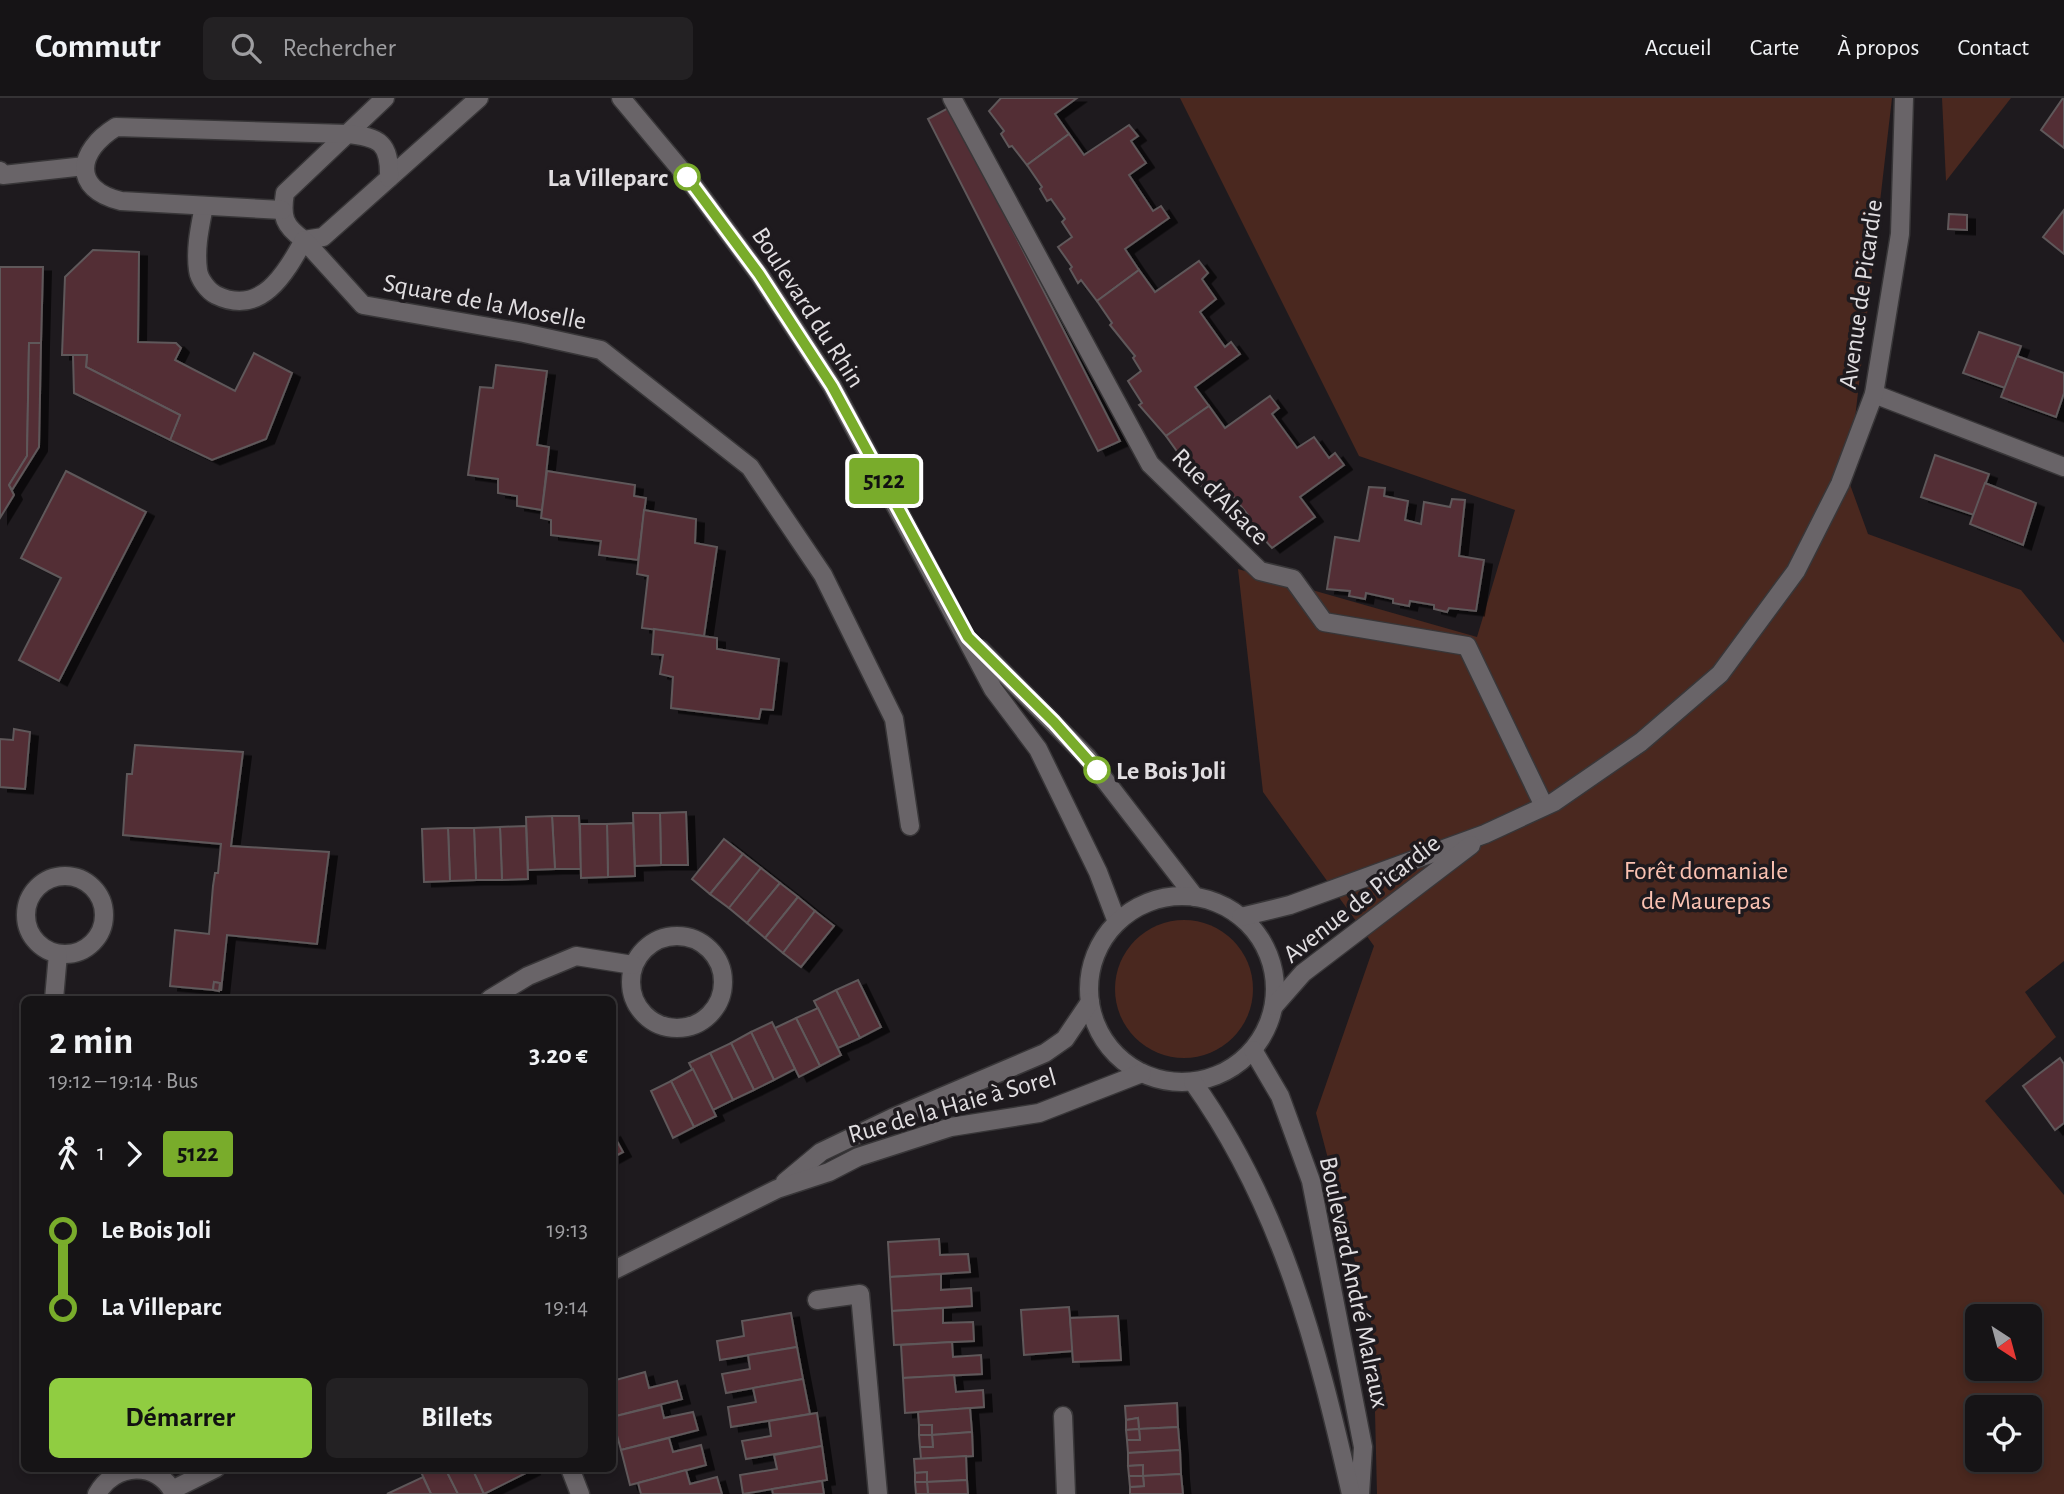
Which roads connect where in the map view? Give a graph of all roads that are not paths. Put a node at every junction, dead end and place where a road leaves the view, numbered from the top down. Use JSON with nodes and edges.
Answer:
{"nodes":[{"id":1,"x":385,"y":98,"type":"edge"},
{"id":2,"x":479,"y":98,"type":"edge"},
{"id":3,"x":621,"y":98,"type":"edge"},
{"id":4,"x":952,"y":98,"type":"edge"},
{"id":5,"x":1904,"y":98,"type":"edge"},
{"id":6,"x":347,"y":134,"type":"junction"},
{"id":7,"x":85,"y":166,"type":"junction"},
{"id":8,"x":0,"y":171,"type":"edge"},
{"id":9,"x":390,"y":178,"type":"junction"},
{"id":10,"x":204,"y":206,"type":"junction"},
{"id":11,"x":282,"y":210,"type":"junction"},
{"id":12,"x":304,"y":240,"type":"junction"},
{"id":13,"x":1874,"y":394,"type":"junction"},
{"id":14,"x":2064,"y":467,"type":"edge"},
{"id":15,"x":968,"y":637,"type":"junction"},
{"id":16,"x":1544,"y":806,"type":"junction"},
{"id":17,"x":910,"y":826,"type":"dead end"},
{"id":18,"x":1485,"y":834,"type":"junction"},
{"id":19,"x":1195,"y":897,"type":"junction"},
{"id":20,"x":1241,"y":917,"type":"junction"},
{"id":21,"x":1117,"y":922,"type":"junction"},
{"id":22,"x":58,"y":954,"type":"junction"},
{"id":23,"x":633,"y":965,"type":"junction"},
{"id":24,"x":54,"y":996,"type":"edge"},
{"id":25,"x":495,"y":996,"type":"edge"},
{"id":26,"x":1090,"y":1002,"type":"junction"},
{"id":27,"x":1273,"y":1006,"type":"junction"},
{"id":28,"x":1252,"y":1050,"type":"junction"},
{"id":29,"x":1142,"y":1073,"type":"junction"},
{"id":30,"x":1193,"y":1082,"type":"junction"},
{"id":31,"x":777,"y":1189,"type":"junction"},
{"id":32,"x":616,"y":1268,"type":"edge"},
{"id":33,"x":817,"y":1300,"type":"dead end"},
{"id":34,"x":1063,"y":1416,"type":"dead end"},
{"id":35,"x":114,"y":1472,"type":"edge"},
{"id":36,"x":147,"y":1472,"type":"edge"},
{"id":37,"x":209,"y":1472,"type":"edge"},
{"id":38,"x":572,"y":1472,"type":"edge"},
{"id":39,"x":173,"y":1492,"type":"edge"},
{"id":40,"x":97,"y":1494,"type":"edge"},
{"id":41,"x":580,"y":1494,"type":"edge"},
{"id":42,"x":878,"y":1494,"type":"edge"},
{"id":43,"x":1066,"y":1494,"type":"edge"},
{"id":44,"x":1351,"y":1494,"type":"edge"},
{"id":45,"x":1360,"y":1494,"type":"edge"}],
"edges":[{"from":1,"to":6,"type":"street"},
{"from":2,"to":9,"type":"street"},
{"from":3,"to":15,"type":"street","name":"Boulevard du Rhin"},
{"from":4,"to":16,"type":"street","name":"Rue d'Alsace"},
{"from":5,"to":13,"type":"street","name":"Avenue de Picardie"},
{"from":6,"to":7,"type":"street"},
{"from":6,"to":9,"type":"street"},
{"from":6,"to":11,"type":"street"},
{"from":7,"to":8,"type":"street"},
{"from":7,"to":10,"type":"street"},
{"from":9,"to":12,"type":"street"},
{"from":10,"to":11,"type":"street"},
{"from":10,"to":12,"type":"street"},
{"from":11,"to":12,"type":"street"},
{"from":12,"to":17,"type":"street","name":"Square de la Moselle"},
{"from":13,"to":14,"type":"street"},
{"from":13,"to":16,"type":"street","name":"Avenue de Picardie"},
{"from":15,"to":19,"type":"street","name":"Boulevard du Rhin"},
{"from":15,"to":21,"type":"street","name":"Boulevard du Rhin"},
{"from":16,"to":18,"type":"street","name":"Avenue de Picardie"},
{"from":18,"to":20,"type":"street","name":"Avenue de Picardie"},
{"from":18,"to":27,"type":"street","name":"Avenue de Picardie"},
{"from":19,"to":20,"type":"street"},
{"from":19,"to":21,"type":"street"},
{"from":20,"to":27,"type":"street"},
{"from":21,"to":26,"type":"street"},
{"from":22,"to":22,"type":"street"},
{"from":22,"to":24,"type":"street"},
{"from":23,"to":23,"type":"street"},
{"from":23,"to":25,"type":"street"},
{"from":26,"to":29,"type":"street"},
{"from":26,"to":31,"type":"street","name":"Rue de la Haie à Sorel"},
{"from":27,"to":28,"type":"street"},
{"from":28,"to":30,"type":"street"},
{"from":28,"to":45,"type":"street","name":"Boulevard André Malraux"},
{"from":29,"to":30,"type":"street"},
{"from":29,"to":31,"type":"street","name":"Rue de la Haie à Sorel"},
{"from":30,"to":44,"type":"street","name":"Boulevard André Malraux"},
{"from":31,"to":32,"type":"street","name":"Rue de la Haie à Sorel"},
{"from":33,"to":42,"type":"street"},
{"from":34,"to":43,"type":"street"},
{"from":35,"to":40,"type":"street"},
{"from":36,"to":39,"type":"street"},
{"from":37,"to":39,"type":"street"},
{"from":38,"to":41,"type":"street"}]}
